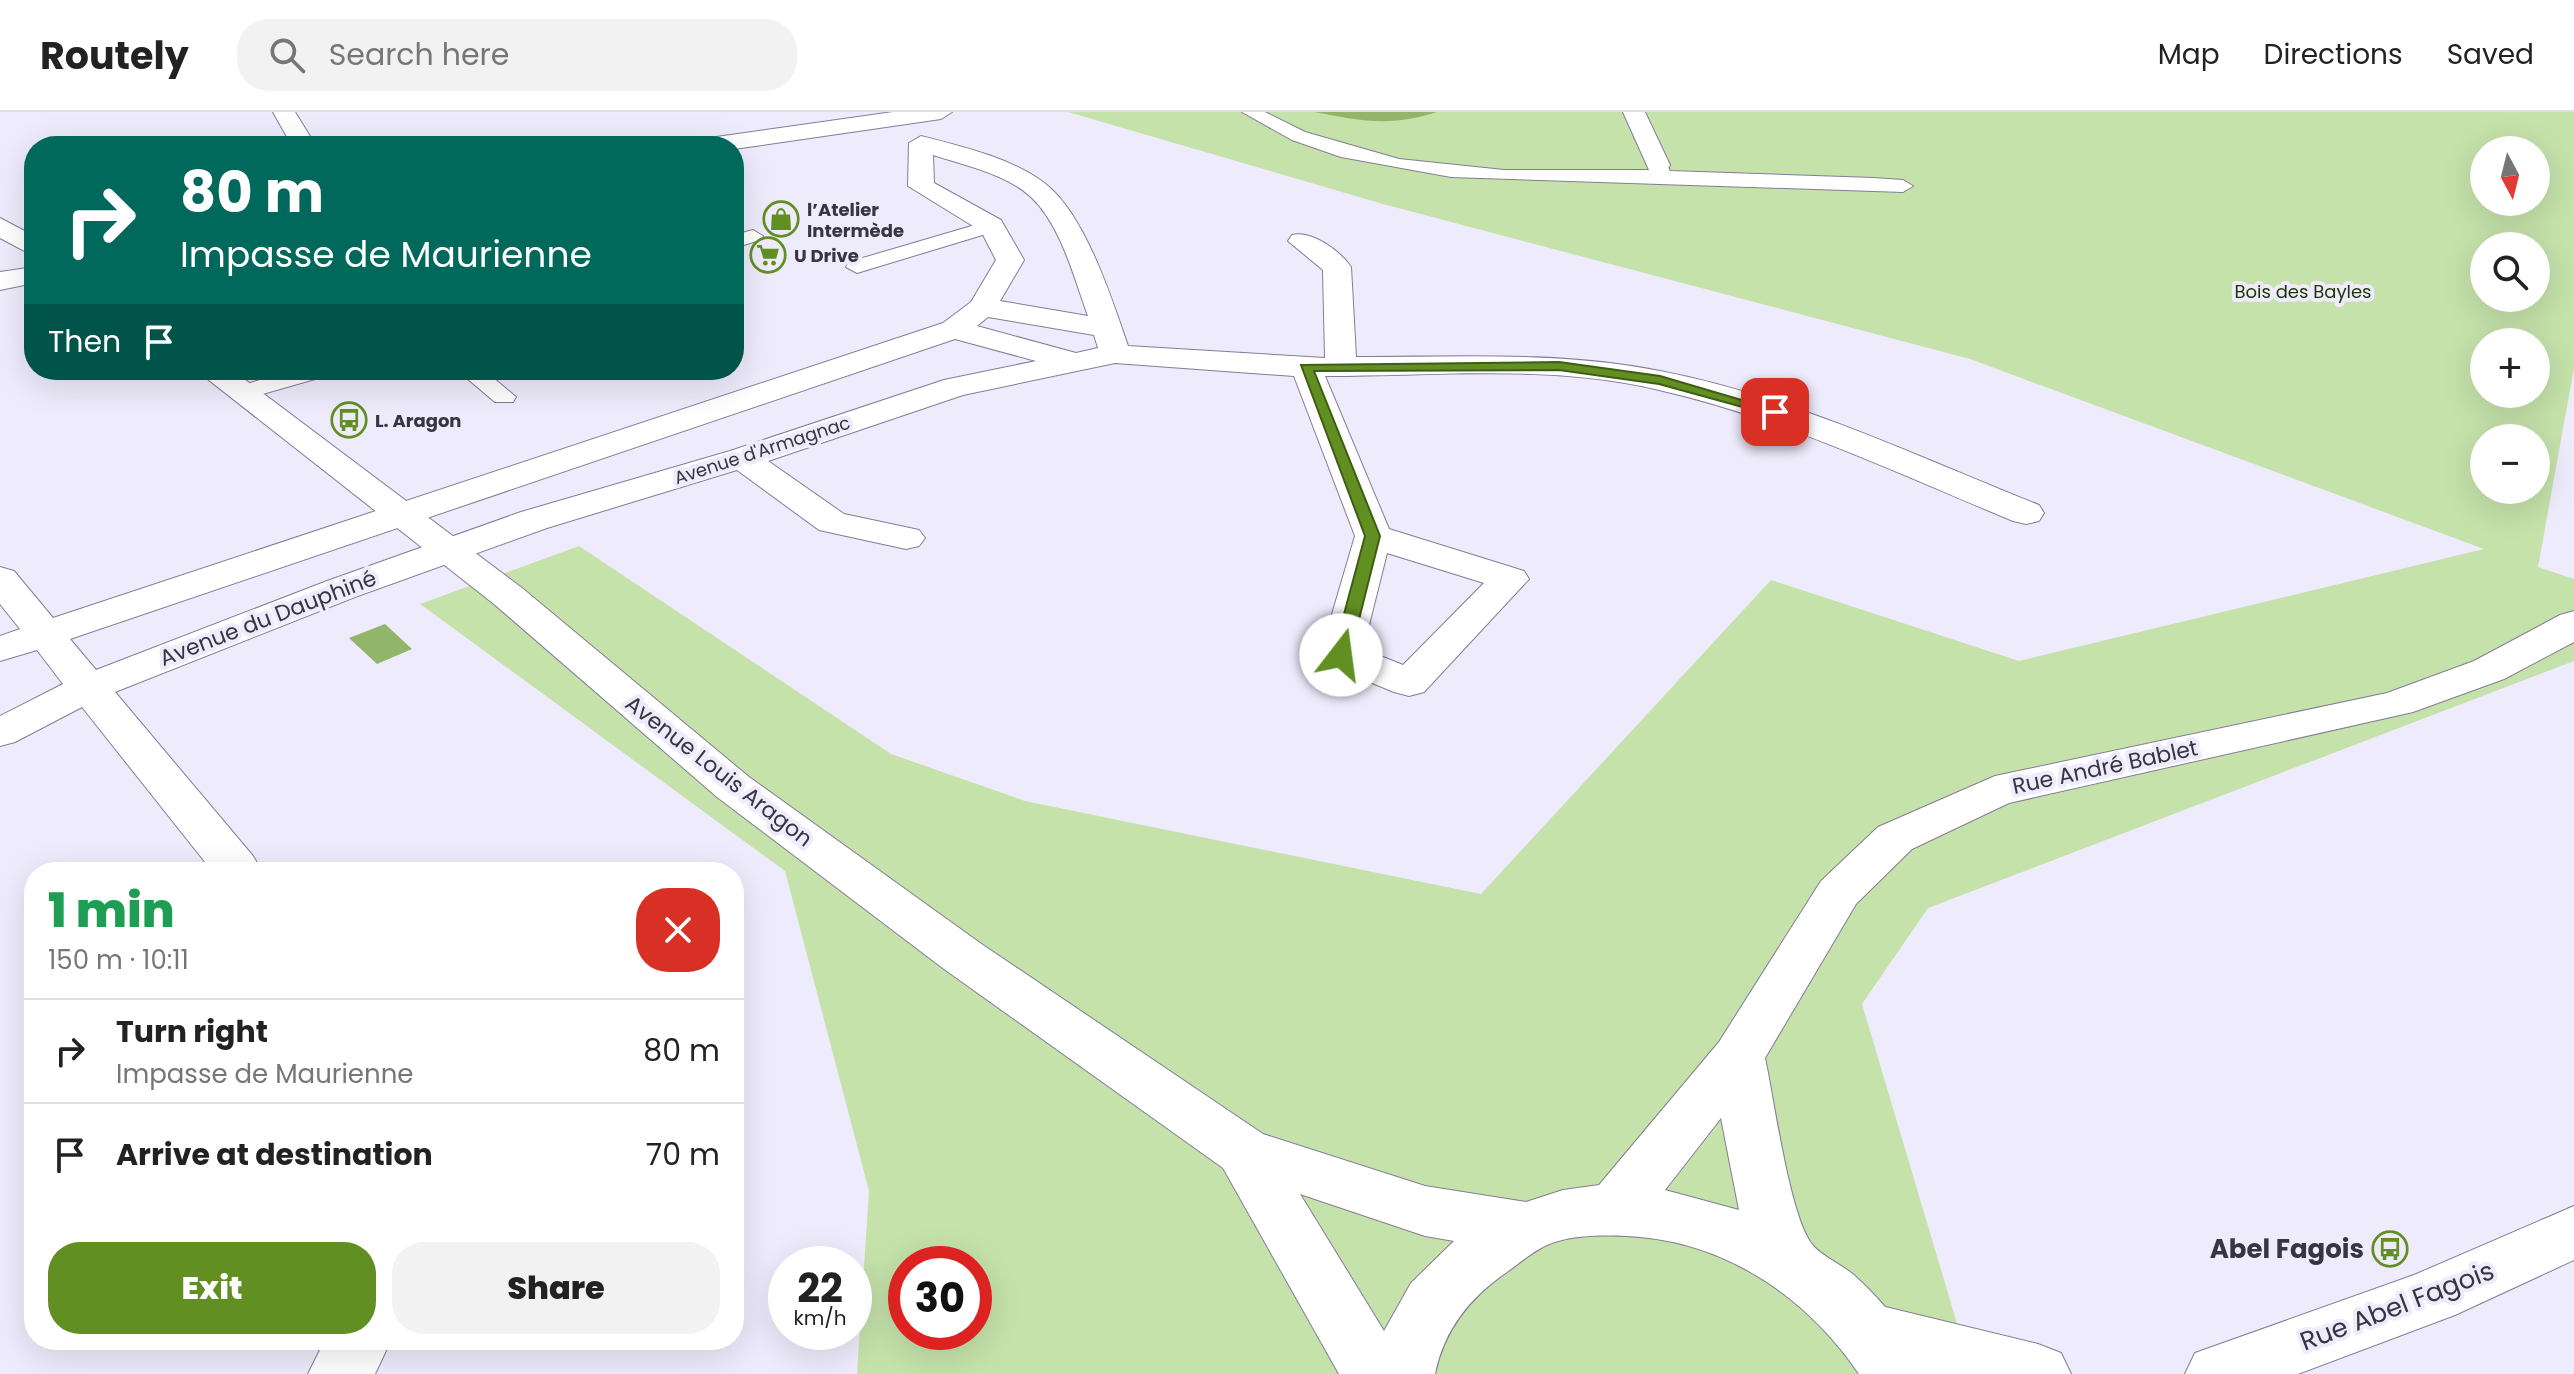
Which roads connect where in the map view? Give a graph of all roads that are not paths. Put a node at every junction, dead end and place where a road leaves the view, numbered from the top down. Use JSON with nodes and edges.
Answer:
{"nodes":[{"id":1,"x":284,"y":112,"type":"edge"},
{"id":2,"x":941,"y":112,"type":"edge"},
{"id":3,"x":1251,"y":112,"type":"edge"},
{"id":4,"x":1634,"y":112,"type":"edge"},
{"id":5,"x":914,"y":130,"type":"junction"},
{"id":6,"x":298,"y":136,"type":"edge"},
{"id":7,"x":744,"y":143,"type":"edge"},
{"id":8,"x":1660,"y":171,"type":"junction"},
{"id":9,"x":1903,"y":186,"type":"dead end"},
{"id":10,"x":0,"y":226,"type":"edge"},
{"id":11,"x":992,"y":226,"type":"junction"},
{"id":12,"x":1302,"y":241,"type":"dead end"},
{"id":13,"x":24,"y":242,"type":"edge"},
{"id":14,"x":857,"y":267,"type":"dead end"},
{"id":15,"x":24,"y":277,"type":"edge"},
{"id":16,"x":0,"y":281,"type":"edge"},
{"id":17,"x":982,"y":307,"type":"junction"},
{"id":18,"x":954,"y":329,"type":"junction"},
{"id":19,"x":1111,"y":341,"type":"junction"},
{"id":20,"x":1077,"y":362,"type":"junction"},
{"id":21,"x":1324,"y":367,"type":"junction"},
{"id":22,"x":225,"y":380,"type":"edge"},
{"id":23,"x":286,"y":380,"type":"edge"},
{"id":24,"x":482,"y":380,"type":"edge"},
{"id":25,"x":242,"y":393,"type":"junction"},
{"id":26,"x":504,"y":397,"type":"dead end"},
{"id":27,"x":742,"y":458,"type":"junction"},
{"id":28,"x":2026,"y":513,"type":"dead end"},
{"id":29,"x":403,"y":515,"type":"junction"},
{"id":30,"x":1373,"y":536,"type":"junction"},
{"id":31,"x":906,"y":538,"type":"dead end"},
{"id":32,"x":449,"y":550,"type":"junction"},
{"id":33,"x":0,"y":579,"type":"edge"},
{"id":34,"x":2574,"y":623,"type":"edge"},
{"id":35,"x":42,"y":634,"type":"junction"},
{"id":36,"x":0,"y":649,"type":"edge"},
{"id":37,"x":87,"y":688,"type":"junction"},
{"id":38,"x":0,"y":733,"type":"edge"},
{"id":39,"x":231,"y":862,"type":"edge"},
{"id":40,"x":1738,"y":1057,"type":"junction"},
{"id":41,"x":1243,"y":1151,"type":"junction"},
{"id":42,"x":1614,"y":1210,"type":"junction"},
{"id":43,"x":1526,"y":1227,"type":"junction"},
{"id":44,"x":2574,"y":1232,"type":"edge"},
{"id":45,"x":1786,"y":1260,"type":"junction"},
{"id":46,"x":354,"y":1350,"type":"edge"},
{"id":47,"x":1882,"y":1353,"type":"edge"},
{"id":48,"x":341,"y":1374,"type":"edge"},
{"id":49,"x":1374,"y":1374,"type":"edge"},
{"id":50,"x":1402,"y":1374,"type":"edge"},
{"id":51,"x":2038,"y":1374,"type":"edge"},
{"id":52,"x":2218,"y":1374,"type":"edge"}],
"edges":[{"from":1,"to":6,"type":"street"},
{"from":2,"to":5,"type":"street"},
{"from":3,"to":8,"type":"lane"},
{"from":4,"to":8,"type":"street"},
{"from":5,"to":7,"type":"street"},
{"from":5,"to":11,"type":"street"},
{"from":5,"to":19,"type":"street"},
{"from":8,"to":9,"type":"lane"},
{"from":10,"to":13,"type":"street"},
{"from":11,"to":14,"type":"lane"},
{"from":11,"to":17,"type":"street"},
{"from":12,"to":21,"type":"street"},
{"from":15,"to":16,"type":"street"},
{"from":17,"to":18,"type":"street"},
{"from":17,"to":19,"type":"street"},
{"from":18,"to":20,"type":"street","name":"Avenue d'Armagnac"},
{"from":18,"to":29,"type":"street"},
{"from":19,"to":20,"type":"street","name":"Avenue d'Armagnac"},
{"from":19,"to":21,"type":"street"},
{"from":20,"to":27,"type":"street","name":"Avenue d'Armagnac"},
{"from":21,"to":28,"type":"street"},
{"from":21,"to":30,"type":"street"},
{"from":22,"to":25,"type":"street","name":"Avenue Louis Aragon"},
{"from":23,"to":25,"type":"lane"},
{"from":24,"to":26,"type":"lane"},
{"from":25,"to":29,"type":"street","name":"Avenue Louis Aragon"},
{"from":27,"to":31,"type":"street"},
{"from":27,"to":32,"type":"street","name":"Avenue d'Armagnac"},
{"from":29,"to":32,"type":"street","name":"Avenue Louis Aragon"},
{"from":29,"to":35,"type":"street"},
{"from":30,"to":30,"type":"street"},
{"from":32,"to":37,"type":"street","name":"Avenue du Dauphiné"},
{"from":32,"to":41,"type":"street","name":"Avenue Louis Aragon"},
{"from":33,"to":35,"type":"street"},
{"from":34,"to":40,"type":"street","name":"Rue André Bablet"},
{"from":35,"to":36,"type":"street"},
{"from":35,"to":37,"type":"street"},
{"from":37,"to":38,"type":"street","name":"Avenue du Dauphiné"},
{"from":37,"to":39,"type":"street"},
{"from":40,"to":42,"type":"street","name":"Rue André Bablet"},
{"from":40,"to":45,"type":"street"},
{"from":41,"to":43,"type":"street","name":"Avenue Louis Aragon"},
{"from":41,"to":49,"type":"street","name":"Avenue Louis Aragon"},
{"from":42,"to":43,"type":"street"},
{"from":42,"to":45,"type":"street"},
{"from":43,"to":50,"type":"street"},
{"from":44,"to":52,"type":"street","name":"Rue Abel Fagois"},
{"from":45,"to":47,"type":"street"},
{"from":46,"to":48,"type":"street"},
{"from":47,"to":51,"type":"street"}]}
